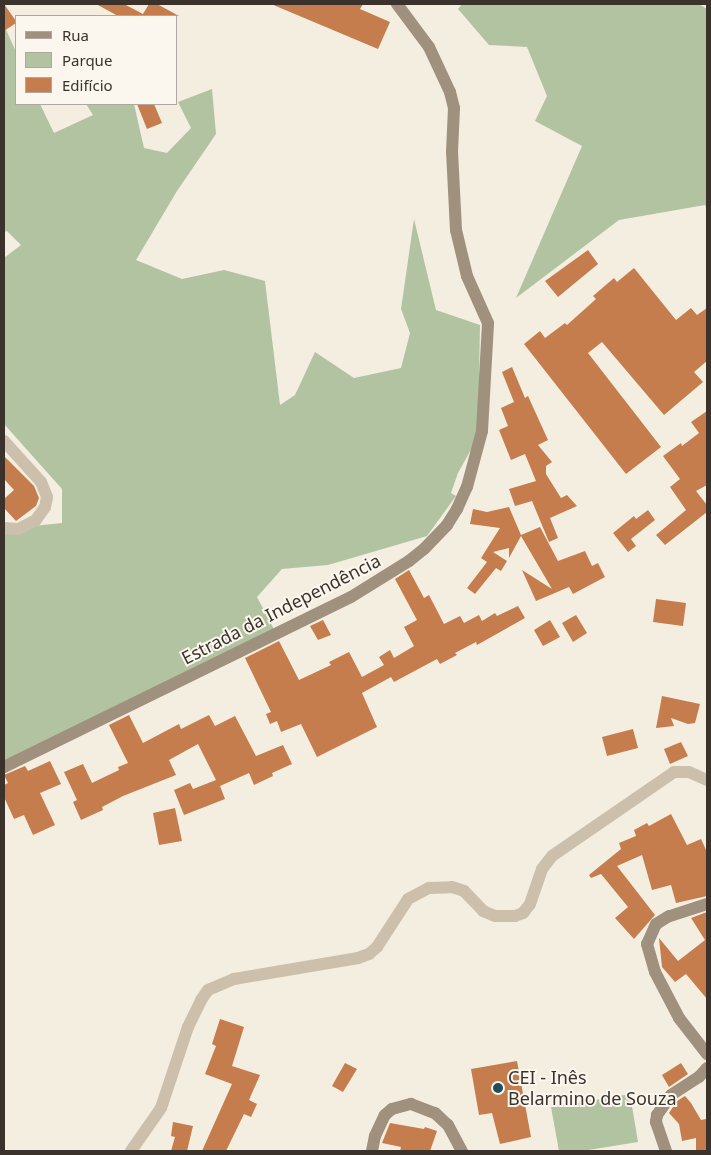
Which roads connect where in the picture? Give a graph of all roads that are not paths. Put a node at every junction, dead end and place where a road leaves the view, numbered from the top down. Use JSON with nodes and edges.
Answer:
{"nodes":[{"id":1,"x":397,"y":4,"type":"edge"},
{"id":2,"x":4,"y":441,"type":"edge"},
{"id":3,"x":4,"y":528,"type":"edge"},
{"id":4,"x":4,"y":767,"type":"edge"},
{"id":5,"x":707,"y":780,"type":"edge"},
{"id":6,"x":707,"y":904,"type":"edge"},
{"id":7,"x":707,"y":1054,"type":"edge"},
{"id":8,"x":707,"y":1068,"type":"edge"},
{"id":9,"x":131,"y":1151,"type":"edge"},
{"id":10,"x":372,"y":1151,"type":"edge"},
{"id":11,"x":462,"y":1151,"type":"edge"},
{"id":12,"x":666,"y":1151,"type":"edge"}],
"edges":[{"from":1,"to":4,"type":"street","name":"Estrada da Independência"},
{"from":2,"to":3,"type":"street"},
{"from":5,"to":9,"type":"street"},
{"from":6,"to":7,"type":"street"},
{"from":8,"to":12,"type":"street"},
{"from":10,"to":11,"type":"street"}]}
